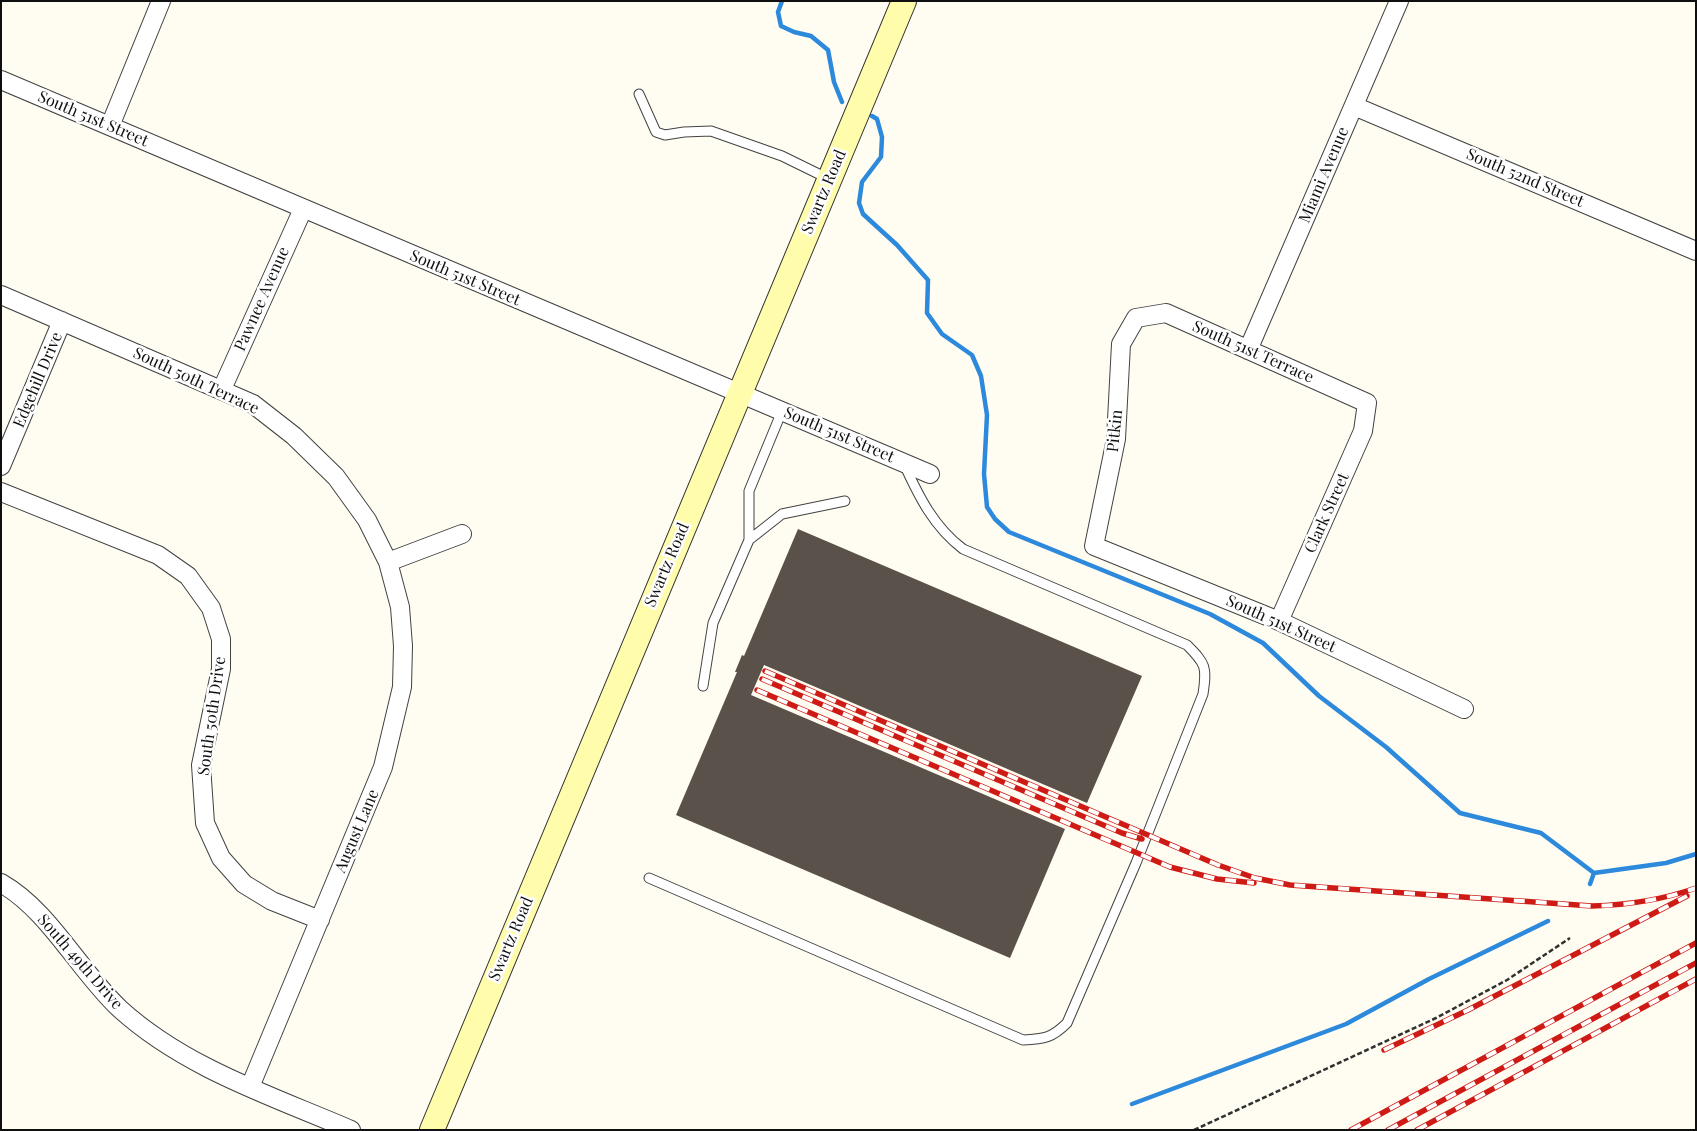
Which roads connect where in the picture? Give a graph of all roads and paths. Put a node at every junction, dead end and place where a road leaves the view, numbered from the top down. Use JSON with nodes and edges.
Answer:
{"nodes":[{"id":1,"x":161,"y":1,"type":"edge"},
{"id":2,"x":904,"y":1,"type":"edge"},
{"id":3,"x":1399,"y":1,"type":"edge"},
{"id":4,"x":1,"y":80,"type":"edge"},
{"id":5,"x":639,"y":94,"type":"dead end"},
{"id":6,"x":1354,"y":106,"type":"junction"},
{"id":7,"x":110,"y":126,"type":"junction"},
{"id":8,"x":829,"y":179,"type":"junction"},
{"id":9,"x":303,"y":209,"type":"junction"},
{"id":10,"x":1696,"y":251,"type":"edge"},
{"id":11,"x":1,"y":295,"type":"edge"},
{"id":12,"x":1136,"y":318,"type":"joint"},
{"id":13,"x":62,"y":321,"type":"junction"},
{"id":14,"x":1248,"y":350,"type":"junction"},
{"id":15,"x":222,"y":389,"type":"junction"},
{"id":16,"x":739,"y":393,"type":"junction"},
{"id":17,"x":1367,"y":403,"type":"joint"},
{"id":18,"x":782,"y":411,"type":"junction"},
{"id":19,"x":902,"y":462,"type":"junction"},
{"id":20,"x":1,"y":466,"type":"edge"},
{"id":21,"x":930,"y":474,"type":"dead end"},
{"id":22,"x":1,"y":492,"type":"edge"},
{"id":23,"x":845,"y":501,"type":"dead end"},
{"id":24,"x":462,"y":534,"type":"dead end"},
{"id":25,"x":749,"y":540,"type":"junction"},
{"id":26,"x":1094,"y":546,"type":"joint"},
{"id":27,"x":388,"y":562,"type":"junction"},
{"id":28,"x":1279,"y":621,"type":"junction"},
{"id":29,"x":703,"y":686,"type":"dead end"},
{"id":30,"x":1464,"y":709,"type":"dead end"},
{"id":31,"x":649,"y":878,"type":"dead end"},
{"id":32,"x":1,"y":883,"type":"edge"},
{"id":33,"x":320,"y":920,"type":"junction"},
{"id":34,"x":1570,"y":938,"type":"dead end"},
{"id":35,"x":250,"y":1087,"type":"junction"},
{"id":36,"x":351,"y":1130,"type":"edge"},
{"id":37,"x":432,"y":1130,"type":"edge"},
{"id":38,"x":1194,"y":1130,"type":"edge"}],
"edges":[{"from":1,"to":7,"type":"street"},
{"from":2,"to":8,"type":"street","name":"Swartz Road"},
{"from":3,"to":6,"type":"street","name":"Miami Avenue"},
{"from":4,"to":7,"type":"street","name":"South 51st Street"},
{"from":5,"to":8,"type":"lane"},
{"from":6,"to":10,"type":"street","name":"South 52nd Street"},
{"from":6,"to":14,"type":"street","name":"Miami Avenue"},
{"from":7,"to":9,"type":"street","name":"South 51st Street"},
{"from":8,"to":16,"type":"street","name":"Swartz Road"},
{"from":9,"to":15,"type":"street","name":"Pawnee Avenue"},
{"from":9,"to":16,"type":"street","name":"South 51st Street"},
{"from":11,"to":13,"type":"street","name":"South 50th Terrace"},
{"from":12,"to":14,"type":"street","name":"South 51st Terrace"},
{"from":12,"to":26,"type":"street","name":"Pitkin"},
{"from":13,"to":15,"type":"street","name":"South 50th Terrace"},
{"from":13,"to":20,"type":"street","name":"Edgehill Drive"},
{"from":14,"to":17,"type":"street","name":"South 51st Terrace"},
{"from":15,"to":27,"type":"street","name":"South 50th Terrace"},
{"from":16,"to":18,"type":"street","name":"South 51st Street"},
{"from":16,"to":37,"type":"street","name":"Swartz Road"},
{"from":17,"to":28,"type":"street","name":"Clark Street"},
{"from":18,"to":19,"type":"street","name":"South 51st Street"},
{"from":18,"to":25,"type":"lane"},
{"from":19,"to":21,"type":"street","name":"South 51st Street"},
{"from":19,"to":31,"type":"lane"},
{"from":22,"to":33,"type":"street","name":"South 50th Drive"},
{"from":23,"to":25,"type":"lane"},
{"from":24,"to":27,"type":"street"},
{"from":25,"to":29,"type":"lane"},
{"from":26,"to":28,"type":"street","name":"South 51st Street"},
{"from":27,"to":33,"type":"street","name":"August Lane"},
{"from":28,"to":30,"type":"street","name":"South 51st Street"},
{"from":32,"to":35,"type":"street","name":"South 49th Drive"},
{"from":33,"to":35,"type":"street","name":"August Lane"},
{"from":34,"to":38,"type":"path"},
{"from":35,"to":36,"type":"street","name":"South 49th Drive"}]}
